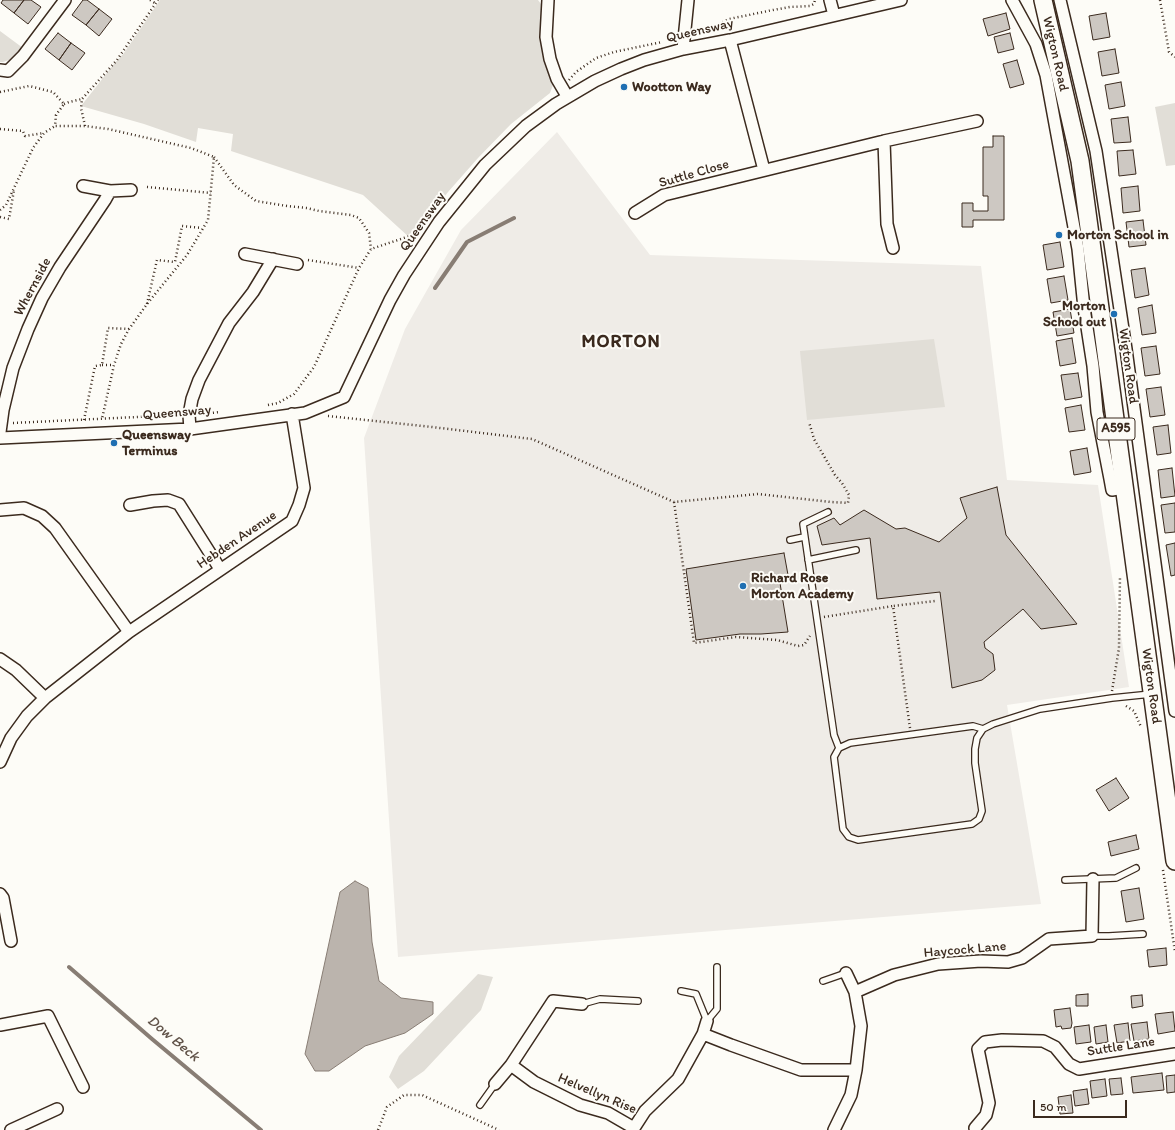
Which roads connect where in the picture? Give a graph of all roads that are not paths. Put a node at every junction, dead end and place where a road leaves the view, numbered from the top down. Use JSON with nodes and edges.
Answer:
{"nodes":[{"id":1,"x":65,"y":0,"type":"edge"},
{"id":2,"x":548,"y":0,"type":"edge"},
{"id":3,"x":688,"y":0,"type":"edge"},
{"id":4,"x":830,"y":0,"type":"edge"},
{"id":5,"x":901,"y":0,"type":"edge"},
{"id":6,"x":1012,"y":0,"type":"edge"},
{"id":7,"x":1043,"y":0,"type":"edge"},
{"id":8,"x":1060,"y":0,"type":"edge"},
{"id":9,"x":834,"y":16,"type":"junction"},
{"id":10,"x":730,"y":40,"type":"junction"},
{"id":11,"x":684,"y":49,"type":"junction"},
{"id":12,"x":0,"y":70,"type":"edge"},
{"id":13,"x":567,"y":96,"type":"junction"},
{"id":14,"x":977,"y":121,"type":"dead end"},
{"id":15,"x":884,"y":141,"type":"junction"},
{"id":16,"x":764,"y":170,"type":"junction"},
{"id":17,"x":83,"y":186,"type":"dead end"},
{"id":18,"x":131,"y":190,"type":"dead end"},
{"id":19,"x":110,"y":191,"type":"junction"},
{"id":20,"x":635,"y":213,"type":"dead end"},
{"id":21,"x":893,"y":248,"type":"dead end"},
{"id":22,"x":245,"y":254,"type":"dead end"},
{"id":23,"x":273,"y":259,"type":"junction"},
{"id":24,"x":302,"y":262,"type":"road end"},
{"id":25,"x":292,"y":414,"type":"junction"},
{"id":26,"x":190,"y":429,"type":"junction"},
{"id":27,"x":0,"y":432,"type":"edge"},
{"id":28,"x":0,"y":438,"type":"edge"},
{"id":29,"x":1124,"y":488,"type":"junction"},
{"id":30,"x":130,"y":505,"type":"dead end"},
{"id":31,"x":0,"y":510,"type":"edge"},
{"id":32,"x":828,"y":512,"type":"dead end"},
{"id":33,"x":804,"y":537,"type":"junction"},
{"id":34,"x":790,"y":540,"type":"dead end"},
{"id":35,"x":856,"y":550,"type":"dead end"},
{"id":36,"x":808,"y":560,"type":"junction"},
{"id":37,"x":220,"y":569,"type":"junction"},
{"id":38,"x":129,"y":632,"type":"junction"},
{"id":39,"x":0,"y":659,"type":"edge"},
{"id":40,"x":1152,"y":694,"type":"junction"},
{"id":41,"x":45,"y":698,"type":"junction"},
{"id":42,"x":1175,"y":711,"type":"edge"},
{"id":43,"x":983,"y":729,"type":"junction"},
{"id":44,"x":839,"y":748,"type":"junction"},
{"id":45,"x":0,"y":762,"type":"edge"},
{"id":46,"x":1172,"y":859,"type":"edge"},
{"id":47,"x":1136,"y":868,"type":"dead end"},
{"id":48,"x":1093,"y":879,"type":"junction"},
{"id":49,"x":1065,"y":880,"type":"dead end"},
{"id":50,"x":0,"y":894,"type":"edge"},
{"id":51,"x":1143,"y":934,"type":"dead end"},
{"id":52,"x":1092,"y":936,"type":"junction"},
{"id":53,"x":11,"y":941,"type":"dead end"},
{"id":54,"x":717,"y":967,"type":"dead end"},
{"id":55,"x":846,"y":974,"type":"joint"},
{"id":56,"x":823,"y":981,"type":"dead end"},
{"id":57,"x":681,"y":991,"type":"dead end"},
{"id":58,"x":855,"y":992,"type":"junction"},
{"id":59,"x":638,"y":1001,"type":"dead end"},
{"id":60,"x":582,"y":1004,"type":"joint"},
{"id":61,"x":707,"y":1021,"type":"junction"},
{"id":62,"x":0,"y":1025,"type":"edge"},
{"id":63,"x":703,"y":1034,"type":"junction"},
{"id":64,"x":1175,"y":1054,"type":"edge"},
{"id":65,"x":511,"y":1065,"type":"junction"},
{"id":66,"x":856,"y":1070,"type":"junction"},
{"id":67,"x":496,"y":1084,"type":"joint"},
{"id":68,"x":83,"y":1087,"type":"dead end"},
{"id":69,"x":480,"y":1105,"type":"dead end"},
{"id":70,"x":57,"y":1110,"type":"dead end"},
{"id":71,"x":975,"y":1128,"type":"dead end"},
{"id":72,"x":636,"y":1129,"type":"edge"},
{"id":73,"x":11,"y":1130,"type":"edge"},
{"id":74,"x":834,"y":1130,"type":"edge"}],
"edges":[{"from":1,"to":12,"type":"street"},
{"from":2,"to":13,"type":"street"},
{"from":3,"to":11,"type":"street"},
{"from":4,"to":9,"type":"street"},
{"from":5,"to":9,"type":"street","name":"Queensway"},
{"from":6,"to":29,"type":"street","name":"Wigton Road"},
{"from":7,"to":29,"type":"main road","name":"Wigton Road","number":"A595"},
{"from":8,"to":42,"type":"street","name":"Wigton Road"},
{"from":9,"to":10,"type":"street","name":"Queensway"},
{"from":10,"to":11,"type":"street","name":"Queensway"},
{"from":10,"to":16,"type":"street"},
{"from":11,"to":13,"type":"street","name":"Queensway"},
{"from":13,"to":25,"type":"street","name":"Queensway"},
{"from":14,"to":15,"type":"street","name":"Suttle Close"},
{"from":15,"to":16,"type":"street","name":"Suttle Close"},
{"from":15,"to":21,"type":"street"},
{"from":16,"to":20,"type":"street","name":"Suttle Close"},
{"from":17,"to":19,"type":"street"},
{"from":18,"to":19,"type":"street"},
{"from":19,"to":27,"type":"street","name":"Whernside"},
{"from":22,"to":23,"type":"street"},
{"from":23,"to":24,"type":"street"},
{"from":23,"to":26,"type":"street"},
{"from":25,"to":26,"type":"street","name":"Queensway"},
{"from":25,"to":37,"type":"street","name":"Hebden Avenue"},
{"from":26,"to":28,"type":"street","name":"Queensway"},
{"from":29,"to":40,"type":"main road","name":"Wigton Road","number":"A595"},
{"from":30,"to":37,"type":"street"},
{"from":31,"to":38,"type":"street"},
{"from":32,"to":33,"type":"lane"},
{"from":33,"to":34,"type":"lane"},
{"from":33,"to":36,"type":"lane"},
{"from":35,"to":36,"type":"lane"},
{"from":36,"to":44,"type":"lane"},
{"from":37,"to":38,"type":"street","name":"Hebden Avenue"},
{"from":38,"to":41,"type":"street","name":"Hebden Avenue"},
{"from":39,"to":41,"type":"street"},
{"from":40,"to":43,"type":"lane"},
{"from":40,"to":46,"type":"main road","name":"Wigton Road","number":"A595"},
{"from":41,"to":45,"type":"street","name":"Hebden Avenue"},
{"from":43,"to":44,"type":"lane"},
{"from":43,"to":44,"type":"lane"},
{"from":47,"to":48,"type":"lane"},
{"from":48,"to":49,"type":"lane"},
{"from":48,"to":52,"type":"street"},
{"from":50,"to":53,"type":"street"},
{"from":51,"to":52,"type":"lane"},
{"from":52,"to":58,"type":"street","name":"Haycock Lane"},
{"from":54,"to":61,"type":"lane"},
{"from":55,"to":56,"type":"lane"},
{"from":55,"to":58,"type":"street"},
{"from":57,"to":61,"type":"lane"},
{"from":58,"to":66,"type":"street"},
{"from":59,"to":60,"type":"lane"},
{"from":60,"to":65,"type":"street"},
{"from":61,"to":63,"type":"street","name":"Helvellyn Rise"},
{"from":62,"to":68,"type":"street"},
{"from":63,"to":66,"type":"street"},
{"from":63,"to":72,"type":"street","name":"Helvellyn Rise"},
{"from":64,"to":71,"type":"street","name":"Suttle Lane"},
{"from":65,"to":67,"type":"street"},
{"from":65,"to":72,"type":"street","name":"Helvellyn Rise"},
{"from":66,"to":74,"type":"street"},
{"from":67,"to":69,"type":"lane"},
{"from":70,"to":73,"type":"street"}]}
